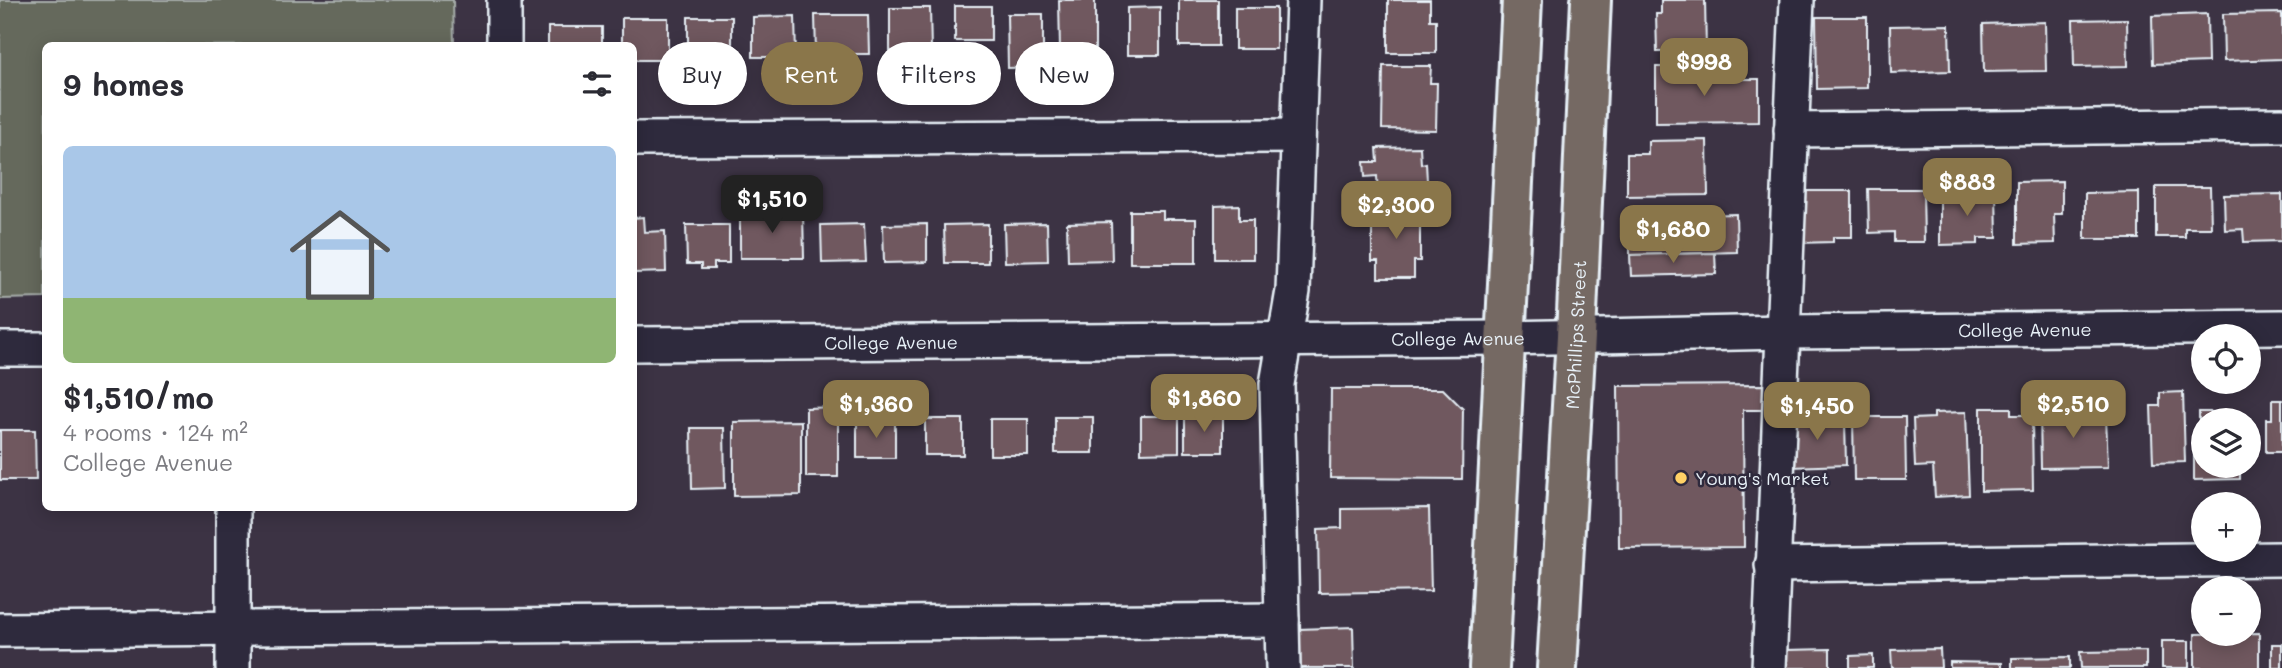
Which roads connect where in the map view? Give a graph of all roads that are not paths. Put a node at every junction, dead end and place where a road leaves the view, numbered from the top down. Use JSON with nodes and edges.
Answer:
{"nodes":[{"id":1,"x":504,"y":0,"type":"edge"},
{"id":2,"x":1303,"y":0,"type":"edge"},
{"id":3,"x":1522,"y":0,"type":"edge"},
{"id":4,"x":1591,"y":0,"type":"edge"},
{"id":5,"x":1797,"y":0,"type":"edge"},
{"id":6,"x":504,"y":42,"type":"edge"},
{"id":7,"x":2282,"y":125,"type":"edge"},
{"id":8,"x":1791,"y":130,"type":"junction"},
{"id":9,"x":1298,"y":136,"type":"junction"},
{"id":10,"x":637,"y":139,"type":"edge"},
{"id":11,"x":2282,"y":327,"type":"edge"},
{"id":12,"x":1785,"y":332,"type":"junction"},
{"id":13,"x":1576,"y":336,"type":"junction"},
{"id":14,"x":1503,"y":338,"type":"junction"},
{"id":15,"x":1286,"y":340,"type":"junction"},
{"id":16,"x":637,"y":344,"type":"edge"},
{"id":17,"x":0,"y":349,"type":"edge"},
{"id":18,"x":42,"y":349,"type":"edge"},
{"id":19,"x":233,"y":511,"type":"edge"},
{"id":20,"x":2282,"y":559,"type":"edge"},
{"id":21,"x":1772,"y":565,"type":"junction"},
{"id":22,"x":1282,"y":620,"type":"junction"},
{"id":23,"x":233,"y":627,"type":"junction"},
{"id":24,"x":0,"y":630,"type":"edge"},
{"id":25,"x":233,"y":668,"type":"edge"},
{"id":26,"x":1283,"y":668,"type":"edge"},
{"id":27,"x":1489,"y":668,"type":"edge"},
{"id":28,"x":1557,"y":668,"type":"edge"},
{"id":29,"x":1769,"y":668,"type":"edge"}],
"edges":[{"from":1,"to":6,"type":"street"},
{"from":2,"to":9,"type":"street"},
{"from":3,"to":14,"type":"main road"},
{"from":4,"to":13,"type":"main road","name":"McPhillips Street"},
{"from":5,"to":8,"type":"street"},
{"from":7,"to":8,"type":"street"},
{"from":8,"to":12,"type":"street"},
{"from":9,"to":10,"type":"street"},
{"from":9,"to":15,"type":"street"},
{"from":11,"to":12,"type":"street","name":"College Avenue"},
{"from":12,"to":13,"type":"street","name":"College Avenue"},
{"from":12,"to":21,"type":"street"},
{"from":13,"to":14,"type":"street","name":"College Avenue"},
{"from":13,"to":28,"type":"main road","name":"McPhillips Street"},
{"from":14,"to":15,"type":"street","name":"College Avenue"},
{"from":14,"to":27,"type":"main road"},
{"from":15,"to":16,"type":"street","name":"College Avenue"},
{"from":15,"to":22,"type":"street"},
{"from":17,"to":18,"type":"street"},
{"from":19,"to":23,"type":"street"},
{"from":20,"to":21,"type":"street"},
{"from":21,"to":29,"type":"street"},
{"from":22,"to":23,"type":"street"},
{"from":22,"to":26,"type":"street"},
{"from":23,"to":24,"type":"street"},
{"from":23,"to":25,"type":"street"}]}
